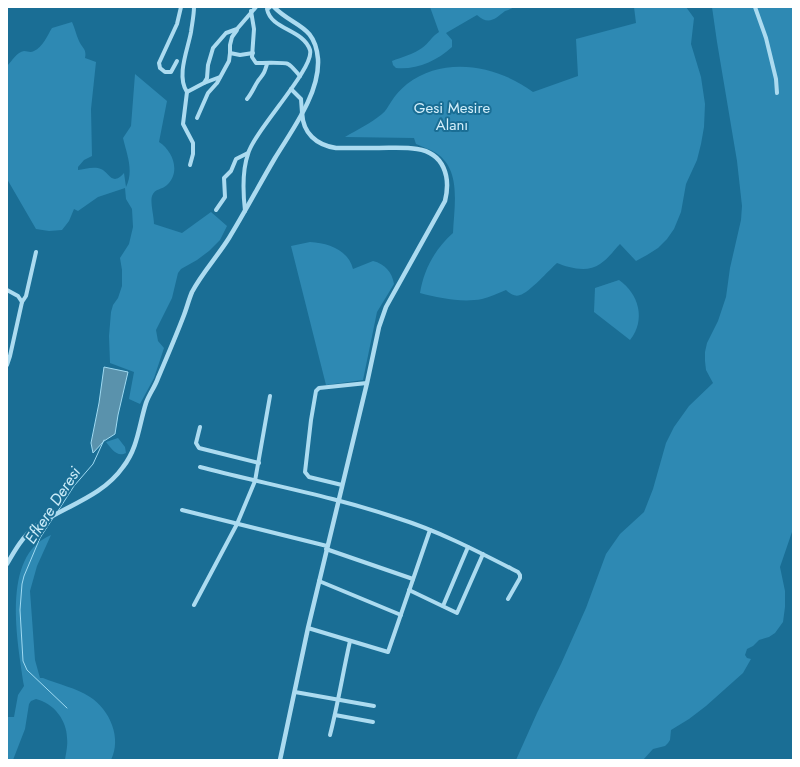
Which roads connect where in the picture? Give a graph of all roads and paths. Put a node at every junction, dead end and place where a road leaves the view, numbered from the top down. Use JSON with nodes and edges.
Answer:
{"nodes":[{"id":1,"x":181,"y":7,"type":"edge"},
{"id":2,"x":194,"y":7,"type":"edge"},
{"id":3,"x":270,"y":7,"type":"edge"},
{"id":4,"x":274,"y":7,"type":"edge"},
{"id":5,"x":755,"y":7,"type":"edge"},
{"id":6,"x":254,"y":8,"type":"edge"},
{"id":7,"x":237,"y":29,"type":"junction"},
{"id":8,"x":230,"y":53,"type":"junction"},
{"id":9,"x":253,"y":53,"type":"junction"},
{"id":10,"x":177,"y":61,"type":"dead end"},
{"id":11,"x":267,"y":64,"type":"junction"},
{"id":12,"x":300,"y":76,"type":"junction"},
{"id":13,"x":220,"y":77,"type":"junction"},
{"id":14,"x":204,"y":83,"type":"junction"},
{"id":15,"x":291,"y":89,"type":"junction"},
{"id":16,"x":187,"y":92,"type":"junction"},
{"id":17,"x":777,"y":94,"type":"dead end"},
{"id":18,"x":247,"y":98,"type":"dead end"},
{"id":19,"x":302,"y":113,"type":"junction"},
{"id":20,"x":197,"y":118,"type":"dead end"},
{"id":21,"x":248,"y":152,"type":"junction"},
{"id":22,"x":190,"y":165,"type":"dead end"},
{"id":23,"x":216,"y":210,"type":"dead end"},
{"id":24,"x":245,"y":211,"type":"junction"},
{"id":25,"x":36,"y":252,"type":"dead end"},
{"id":26,"x":7,"y":290,"type":"edge"},
{"id":27,"x":22,"y":302,"type":"junction"},
{"id":28,"x":9,"y":356,"type":"edge"},
{"id":29,"x":7,"y":365,"type":"edge"},
{"id":30,"x":367,"y":383,"type":"junction"},
{"id":31,"x":270,"y":396,"type":"dead end"},
{"id":32,"x":200,"y":427,"type":"dead end"},
{"id":33,"x":259,"y":463,"type":"junction"},
{"id":34,"x":200,"y":466,"type":"dead end"},
{"id":35,"x":255,"y":481,"type":"junction"},
{"id":36,"x":342,"y":485,"type":"junction"},
{"id":37,"x":339,"y":501,"type":"junction"},
{"id":38,"x":182,"y":510,"type":"dead end"},
{"id":39,"x":237,"y":524,"type":"junction"},
{"id":40,"x":430,"y":530,"type":"junction"},
{"id":41,"x":468,"y":547,"type":"junction"},
{"id":42,"x":326,"y":548,"type":"junction"},
{"id":43,"x":483,"y":554,"type":"junction"},
{"id":44,"x":7,"y":564,"type":"edge"},
{"id":45,"x":413,"y":579,"type":"junction"},
{"id":46,"x":319,"y":581,"type":"junction"},
{"id":47,"x":409,"y":590,"type":"junction"},
{"id":48,"x":508,"y":598,"type":"dead end"},
{"id":49,"x":194,"y":605,"type":"dead end"},
{"id":50,"x":443,"y":606,"type":"junction"},
{"id":51,"x":400,"y":615,"type":"junction"},
{"id":52,"x":308,"y":628,"type":"junction"},
{"id":53,"x":350,"y":640,"type":"junction"},
{"id":54,"x":295,"y":692,"type":"junction"},
{"id":55,"x":337,"y":699,"type":"junction"},
{"id":56,"x":374,"y":706,"type":"dead end"},
{"id":57,"x":335,"y":715,"type":"junction"},
{"id":58,"x":373,"y":722,"type":"dead end"},
{"id":59,"x":330,"y":735,"type":"dead end"},
{"id":60,"x":280,"y":760,"type":"edge"}],
"edges":[{"from":1,"to":10,"type":"street"},
{"from":2,"to":16,"type":"street"},
{"from":3,"to":12,"type":"street"},
{"from":4,"to":19,"type":"street"},
{"from":5,"to":17,"type":"street"},
{"from":6,"to":7,"type":"street"},
{"from":6,"to":9,"type":"street"},
{"from":7,"to":8,"type":"street"},
{"from":7,"to":14,"type":"street"},
{"from":8,"to":9,"type":"street"},
{"from":8,"to":13,"type":"street"},
{"from":9,"to":11,"type":"street"},
{"from":11,"to":12,"type":"street"},
{"from":11,"to":18,"type":"street"},
{"from":12,"to":15,"type":"street"},
{"from":13,"to":14,"type":"street"},
{"from":13,"to":20,"type":"street"},
{"from":14,"to":16,"type":"street"},
{"from":15,"to":19,"type":"street"},
{"from":15,"to":21,"type":"street"},
{"from":16,"to":22,"type":"street"},
{"from":19,"to":24,"type":"street"},
{"from":19,"to":30,"type":"street"},
{"from":21,"to":23,"type":"street"},
{"from":21,"to":24,"type":"street"},
{"from":24,"to":44,"type":"street"},
{"from":25,"to":27,"type":"street"},
{"from":26,"to":27,"type":"street"},
{"from":27,"to":28,"type":"street"},
{"from":28,"to":29,"type":"street"},
{"from":30,"to":36,"type":"street"},
{"from":30,"to":36,"type":"street"},
{"from":31,"to":33,"type":"street"},
{"from":32,"to":33,"type":"street"},
{"from":33,"to":35,"type":"street"},
{"from":34,"to":35,"type":"street"},
{"from":35,"to":37,"type":"street"},
{"from":35,"to":39,"type":"street"},
{"from":36,"to":37,"type":"street"},
{"from":37,"to":40,"type":"street"},
{"from":37,"to":42,"type":"street"},
{"from":38,"to":39,"type":"street"},
{"from":39,"to":42,"type":"street"},
{"from":39,"to":49,"type":"street"},
{"from":40,"to":41,"type":"street"},
{"from":40,"to":45,"type":"street"},
{"from":41,"to":43,"type":"street"},
{"from":41,"to":50,"type":"street"},
{"from":42,"to":45,"type":"street"},
{"from":42,"to":46,"type":"street"},
{"from":43,"to":48,"type":"street"},
{"from":43,"to":50,"type":"street"},
{"from":45,"to":47,"type":"street"},
{"from":46,"to":51,"type":"street"},
{"from":46,"to":52,"type":"street"},
{"from":47,"to":50,"type":"street"},
{"from":47,"to":51,"type":"street"},
{"from":51,"to":53,"type":"street"},
{"from":52,"to":53,"type":"street"},
{"from":52,"to":54,"type":"street"},
{"from":53,"to":55,"type":"street"},
{"from":54,"to":55,"type":"street"},
{"from":54,"to":60,"type":"street"},
{"from":55,"to":56,"type":"street"},
{"from":55,"to":57,"type":"street"},
{"from":57,"to":58,"type":"street"},
{"from":57,"to":59,"type":"street"}]}
